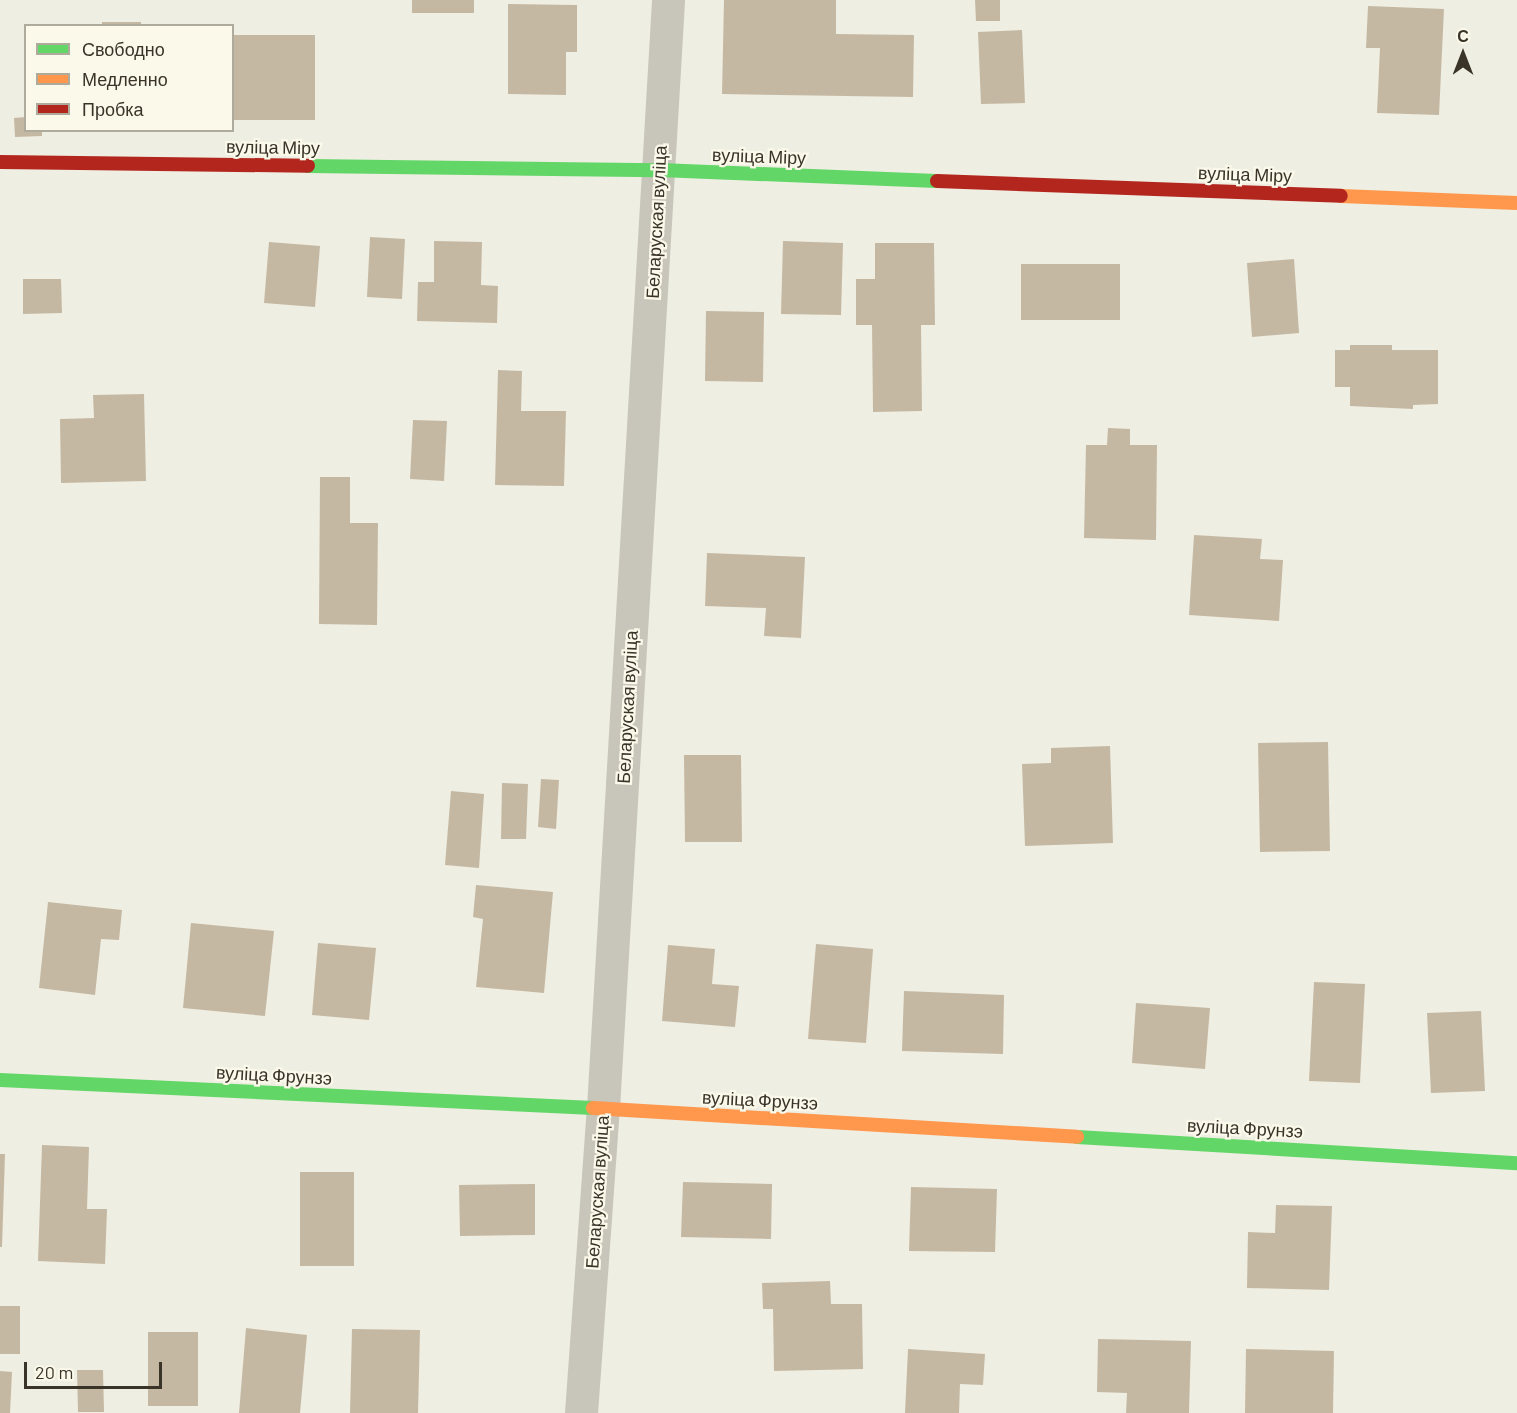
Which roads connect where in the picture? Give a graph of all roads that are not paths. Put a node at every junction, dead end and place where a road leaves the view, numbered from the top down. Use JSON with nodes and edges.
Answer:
{"nodes":[{"id":1,"x":668,"y":0,"type":"edge"},
{"id":2,"x":0,"y":162,"type":"edge"},
{"id":3,"x":660,"y":170,"type":"junction"},
{"id":4,"x":1517,"y":202,"type":"edge"},
{"id":5,"x":0,"y":1080,"type":"edge"},
{"id":6,"x":603,"y":1108,"type":"junction"},
{"id":7,"x":1517,"y":1163,"type":"edge"},
{"id":8,"x":581,"y":1413,"type":"edge"}],
"edges":[{"from":1,"to":3,"type":"street","name":"Беларуская вуліца"},
{"from":2,"to":3,"type":"street","name":"вуліца Міру"},
{"from":3,"to":4,"type":"street","name":"вуліца Міру"},
{"from":3,"to":6,"type":"street","name":"Беларуская вуліца"},
{"from":5,"to":6,"type":"street","name":"вуліца Фрунзэ"},
{"from":6,"to":7,"type":"street","name":"вуліца Фрунзэ"},
{"from":6,"to":8,"type":"street","name":"Беларуская вуліца"}]}
